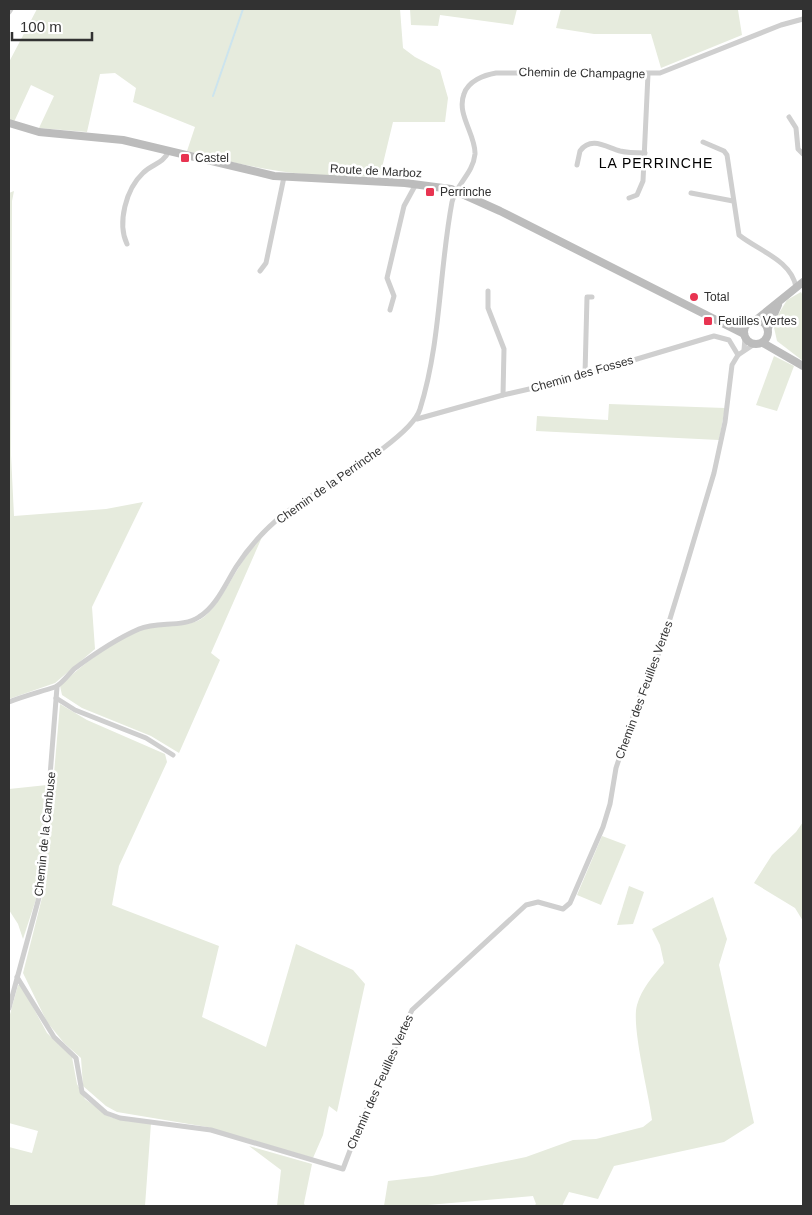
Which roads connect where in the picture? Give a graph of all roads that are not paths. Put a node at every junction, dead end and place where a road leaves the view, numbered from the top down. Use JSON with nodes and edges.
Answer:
{"nodes":[{"id":1,"x":803,"y":19,"type":"edge"},
{"id":2,"x":648,"y":74,"type":"junction"},
{"id":3,"x":789,"y":117,"type":"dead end"},
{"id":4,"x":9,"y":124,"type":"edge"},
{"id":5,"x":704,"y":142,"type":"dead end"},
{"id":6,"x":169,"y":150,"type":"junction"},
{"id":7,"x":645,"y":153,"type":"junction"},
{"id":8,"x":803,"y":154,"type":"edge"},
{"id":9,"x":577,"y":165,"type":"dead end"},
{"id":10,"x":284,"y":177,"type":"junction"},
{"id":11,"x":416,"y":184,"type":"junction"},
{"id":12,"x":456,"y":191,"type":"junction"},
{"id":13,"x":691,"y":193,"type":"dead end"},
{"id":14,"x":629,"y":198,"type":"dead end"},
{"id":15,"x":733,"y":201,"type":"junction"},
{"id":16,"x":127,"y":244,"type":"dead end"},
{"id":17,"x":260,"y":271,"type":"dead end"},
{"id":18,"x":797,"y":287,"type":"edge"},
{"id":19,"x":488,"y":291,"type":"dead end"},
{"id":20,"x":592,"y":297,"type":"dead end"},
{"id":21,"x":390,"y":310,"type":"dead end"},
{"id":22,"x":717,"y":320,"type":"junction"},
{"id":23,"x":756,"y":320,"type":"junction"},
{"id":24,"x":747,"y":324,"type":"junction"},
{"id":25,"x":768,"y":328,"type":"junction"},
{"id":26,"x":745,"y":336,"type":"junction"},
{"id":27,"x":766,"y":340,"type":"junction"},
{"id":28,"x":754,"y":345,"type":"junction"},
{"id":29,"x":744,"y":350,"type":"junction"},
{"id":30,"x":738,"y":355,"type":"junction"},
{"id":31,"x":800,"y":364,"type":"edge"},
{"id":32,"x":585,"y":374,"type":"junction"},
{"id":33,"x":503,"y":394,"type":"junction"},
{"id":34,"x":417,"y":419,"type":"junction"},
{"id":35,"x":57,"y":687,"type":"junction"},
{"id":36,"x":56,"y":698,"type":"junction"},
{"id":37,"x":9,"y":702,"type":"edge"},
{"id":38,"x":173,"y":755,"type":"dead end"},
{"id":39,"x":17,"y":977,"type":"junction"},
{"id":40,"x":9,"y":1008,"type":"edge"}],
"edges":[{"from":1,"to":2,"type":"street","name":"Chemin de Champagne"},
{"from":2,"to":7,"type":"street"},
{"from":2,"to":12,"type":"street","name":"Chemin de Champagne"},
{"from":3,"to":8,"type":"street"},
{"from":4,"to":6,"type":"main road","name":"Route de Marboz"},
{"from":5,"to":15,"type":"street"},
{"from":6,"to":10,"type":"main road","name":"Route de Marboz"},
{"from":6,"to":16,"type":"street"},
{"from":7,"to":9,"type":"street"},
{"from":7,"to":14,"type":"street"},
{"from":10,"to":11,"type":"main road","name":"Route de Marboz"},
{"from":10,"to":17,"type":"street"},
{"from":11,"to":12,"type":"main road","name":"Route de Marboz"},
{"from":11,"to":21,"type":"street"},
{"from":12,"to":22,"type":"main road","name":"Route de Marboz"},
{"from":12,"to":34,"type":"street"},
{"from":13,"to":15,"type":"street"},
{"from":15,"to":18,"type":"street"},
{"from":18,"to":23,"type":"main road"},
{"from":18,"to":25,"type":"main road"},
{"from":19,"to":33,"type":"street"},
{"from":20,"to":32,"type":"street"},
{"from":22,"to":24,"type":"main road","name":"Route de Marboz"},
{"from":22,"to":26,"type":"main road","name":"Route de Marboz"},
{"from":23,"to":24,"type":"main road"},
{"from":23,"to":25,"type":"main road"},
{"from":24,"to":26,"type":"main road"},
{"from":25,"to":27,"type":"main road"},
{"from":26,"to":28,"type":"main road"},
{"from":26,"to":29,"type":"street"},
{"from":27,"to":28,"type":"main road"},
{"from":27,"to":31,"type":"main road"},
{"from":28,"to":29,"type":"street"},
{"from":29,"to":30,"type":"street"},
{"from":30,"to":32,"type":"street","name":"Chemin des Fosses"},
{"from":30,"to":39,"type":"street","name":"Chemin des Feuilles Vertes"},
{"from":32,"to":33,"type":"street","name":"Chemin des Fosses"},
{"from":33,"to":34,"type":"street","name":"Chemin des Fosses"},
{"from":34,"to":35,"type":"street","name":"Chemin de la Perrinche"},
{"from":35,"to":36,"type":"street","name":"Chemin de la Cambuse"},
{"from":35,"to":37,"type":"street","name":"Chemin de la Perrinche"},
{"from":36,"to":38,"type":"street"},
{"from":36,"to":39,"type":"street","name":"Chemin de la Cambuse"},
{"from":39,"to":40,"type":"street","name":"Chemin de la Cambuse"}]}
